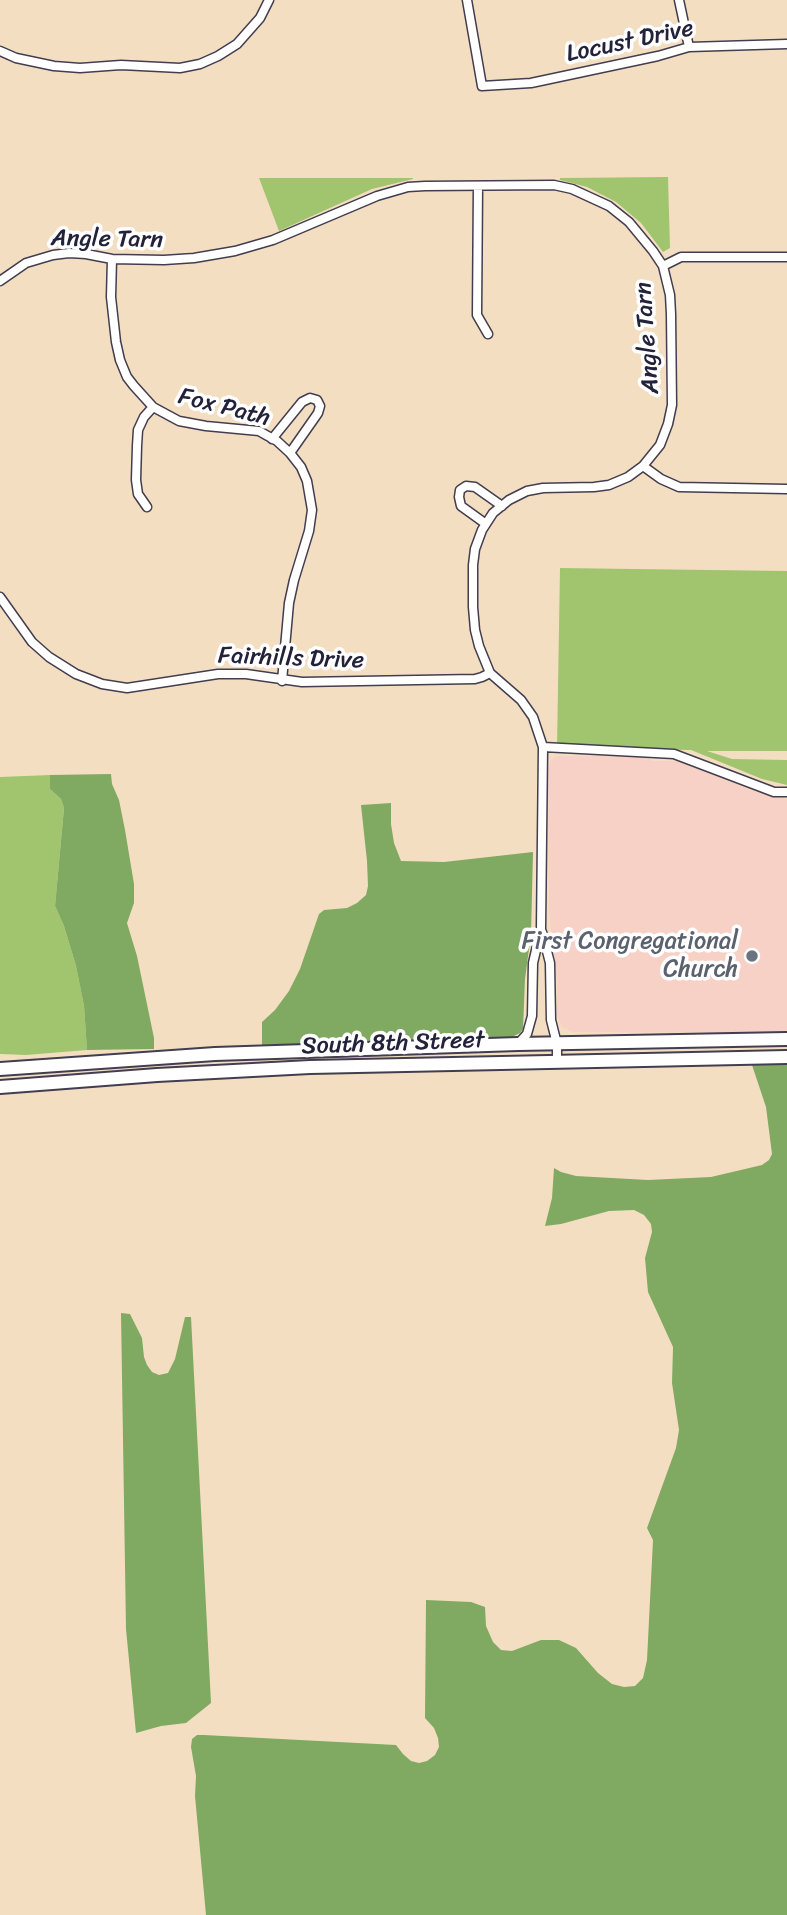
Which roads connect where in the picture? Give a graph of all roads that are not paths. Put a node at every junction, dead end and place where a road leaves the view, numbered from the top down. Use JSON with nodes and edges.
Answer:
{"nodes":[{"id":1,"x":269,"y":0,"type":"edge"},
{"id":2,"x":467,"y":0,"type":"edge"},
{"id":3,"x":679,"y":0,"type":"edge"},
{"id":4,"x":787,"y":44,"type":"edge"},
{"id":5,"x":689,"y":47,"type":"junction"},
{"id":6,"x":0,"y":51,"type":"edge"},
{"id":7,"x":478,"y":186,"type":"junction"},
{"id":8,"x":787,"y":257,"type":"edge"},
{"id":9,"x":112,"y":259,"type":"junction"},
{"id":10,"x":663,"y":266,"type":"junction"},
{"id":11,"x":0,"y":281,"type":"edge"},
{"id":12,"x":488,"y":334,"type":"dead end"},
{"id":13,"x":153,"y":407,"type":"junction"},
{"id":14,"x":272,"y":439,"type":"junction"},
{"id":15,"x":290,"y":453,"type":"junction"},
{"id":16,"x":643,"y":466,"type":"junction"},
{"id":17,"x":787,"y":489,"type":"edge"},
{"id":18,"x":502,"y":506,"type":"junction"},
{"id":19,"x":146,"y":507,"type":"dead end"},
{"id":20,"x":486,"y":524,"type":"junction"},
{"id":21,"x":0,"y":597,"type":"edge"},
{"id":22,"x":490,"y":673,"type":"junction"},
{"id":23,"x":282,"y":681,"type":"junction"},
{"id":24,"x":543,"y":747,"type":"junction"},
{"id":25,"x":787,"y":792,"type":"edge"},
{"id":26,"x":541,"y":929,"type":"junction"},
{"id":27,"x":787,"y":1039,"type":"edge"},
{"id":28,"x":518,"y":1044,"type":"junction"},
{"id":29,"x":557,"y":1044,"type":"junction"},
{"id":30,"x":787,"y":1057,"type":"edge"},
{"id":31,"x":556,"y":1062,"type":"junction"},
{"id":32,"x":0,"y":1069,"type":"edge"},
{"id":33,"x":0,"y":1087,"type":"edge"}],
"edges":[{"from":1,"to":6,"type":"street"},
{"from":2,"to":5,"type":"street","name":"Locust Drive"},
{"from":3,"to":5,"type":"street"},
{"from":4,"to":5,"type":"street","name":"Locust Drive"},
{"from":7,"to":9,"type":"street","name":"Angle Tarn"},
{"from":7,"to":10,"type":"street","name":"Angle Tarn"},
{"from":7,"to":12,"type":"street"},
{"from":8,"to":10,"type":"street"},
{"from":9,"to":11,"type":"street","name":"Angle Tarn"},
{"from":9,"to":13,"type":"street","name":"Fox Path"},
{"from":10,"to":16,"type":"street","name":"Angle Tarn"},
{"from":13,"to":14,"type":"street","name":"Fox Path"},
{"from":13,"to":19,"type":"street"},
{"from":14,"to":15,"type":"street","name":"Fox Path"},
{"from":14,"to":15,"type":"street"},
{"from":15,"to":23,"type":"street","name":"Fox Path"},
{"from":16,"to":17,"type":"street"},
{"from":16,"to":18,"type":"street","name":"Angle Tarn"},
{"from":18,"to":20,"type":"street","name":"Angle Tarn"},
{"from":18,"to":20,"type":"street"},
{"from":20,"to":22,"type":"street","name":"Angle Tarn"},
{"from":21,"to":23,"type":"street","name":"Fairhills Drive"},
{"from":22,"to":23,"type":"street","name":"Fairhills Drive"},
{"from":22,"to":24,"type":"street","name":"Angle Tarn"},
{"from":24,"to":25,"type":"street"},
{"from":24,"to":26,"type":"street","name":"Angle Tarn"},
{"from":26,"to":28,"type":"street","name":"Angle Tarn"},
{"from":26,"to":29,"type":"street","name":"Angle Tarn"},
{"from":27,"to":29,"type":"main road","name":"South 8th Street"},
{"from":28,"to":29,"type":"main road","name":"South 8th Street"},
{"from":28,"to":32,"type":"main road","name":"South 8th Street"},
{"from":29,"to":31,"type":"street","name":"Angle Tarn"},
{"from":30,"to":31,"type":"main road","name":"South 8th Street"},
{"from":31,"to":33,"type":"main road","name":"South 8th Street"}]}
